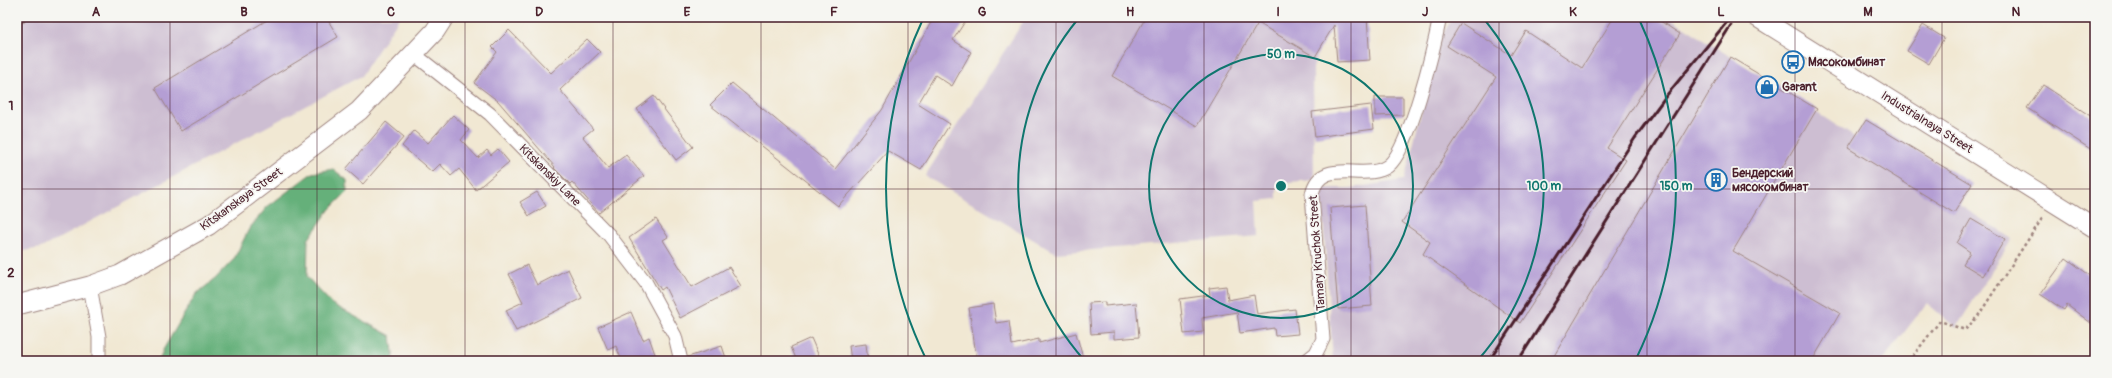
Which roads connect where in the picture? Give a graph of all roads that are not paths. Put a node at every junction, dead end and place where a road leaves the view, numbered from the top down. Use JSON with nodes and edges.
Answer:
{"nodes":[{"id":1,"x":444,"y":17,"type":"edge"},
{"id":2,"x":1440,"y":17,"type":"edge"},
{"id":3,"x":1757,"y":17,"type":"edge"},
{"id":4,"x":414,"y":54,"type":"junction"},
{"id":5,"x":2095,"y":228,"type":"edge"},
{"id":6,"x":90,"y":286,"type":"junction"},
{"id":7,"x":17,"y":305,"type":"edge"},
{"id":8,"x":99,"y":361,"type":"edge"},
{"id":9,"x":681,"y":361,"type":"edge"},
{"id":10,"x":1306,"y":361,"type":"edge"}],
"edges":[{"from":1,"to":4,"type":"main road"},
{"from":2,"to":10,"type":"street","name":"Tamary Kruchok Street"},
{"from":3,"to":5,"type":"main road","name":"Industrialnaya Street"},
{"from":4,"to":6,"type":"main road","name":"Kitskanskaya Street"},
{"from":4,"to":9,"type":"street","name":"Kitskanskiy Lane"},
{"from":6,"to":7,"type":"main road","name":"Kitskanskaya Street"},
{"from":6,"to":8,"type":"street"}]}
